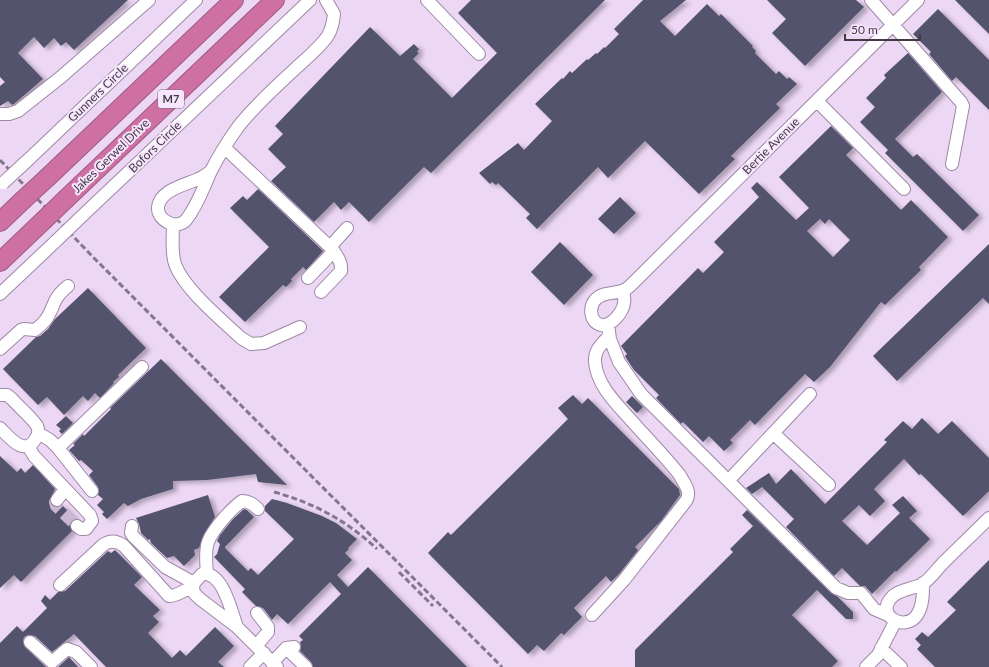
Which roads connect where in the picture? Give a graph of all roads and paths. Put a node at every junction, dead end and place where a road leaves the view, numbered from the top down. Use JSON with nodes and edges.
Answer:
{"nodes":[{"id":1,"x":149,"y":0,"type":"edge"},
{"id":2,"x":196,"y":0,"type":"edge"},
{"id":3,"x":234,"y":0,"type":"edge"},
{"id":4,"x":275,"y":0,"type":"edge"},
{"id":5,"x":310,"y":0,"type":"edge"},
{"id":6,"x":326,"y":0,"type":"edge"},
{"id":7,"x":871,"y":0,"type":"edge"},
{"id":8,"x":918,"y":0,"type":"edge"},
{"id":9,"x":429,"y":1,"type":"edge"},
{"id":10,"x":894,"y":24,"type":"junction"},
{"id":11,"x":479,"y":54,"type":"dead end"},
{"id":12,"x":817,"y":101,"type":"junction"},
{"id":13,"x":0,"y":114,"type":"edge"},
{"id":14,"x":224,"y":148,"type":"junction"},
{"id":15,"x":952,"y":164,"type":"dead end"},
{"id":16,"x":211,"y":171,"type":"junction"},
{"id":17,"x":1,"y":185,"type":"edge"},
{"id":18,"x":904,"y":189,"type":"dead end"},
{"id":19,"x":0,"y":222,"type":"edge"},
{"id":20,"x":173,"y":224,"type":"junction"},
{"id":21,"x":347,"y":228,"type":"dead end"},
{"id":22,"x":332,"y":249,"type":"junction"},
{"id":23,"x":0,"y":262,"type":"edge"},
{"id":24,"x":308,"y":278,"type":"dead end"},
{"id":25,"x":68,"y":286,"type":"dead end"},
{"id":26,"x":623,"y":291,"type":"junction"},
{"id":27,"x":321,"y":292,"type":"dead end"},
{"id":28,"x":0,"y":294,"type":"edge"},
{"id":29,"x":608,"y":324,"type":"junction"},
{"id":30,"x":300,"y":327,"type":"dead end"},
{"id":31,"x":610,"y":336,"type":"junction"},
{"id":32,"x":0,"y":349,"type":"edge"},
{"id":33,"x":142,"y":367,"type":"dead end"},
{"id":34,"x":810,"y":394,"type":"dead end"},
{"id":35,"x":0,"y":395,"type":"edge"},
{"id":36,"x":0,"y":428,"type":"edge"},
{"id":37,"x":38,"y":433,"type":"junction"},
{"id":38,"x":773,"y":433,"type":"junction"},
{"id":39,"x":28,"y":446,"type":"junction"},
{"id":40,"x":58,"y":448,"type":"junction"},
{"id":41,"x":729,"y":480,"type":"junction"},
{"id":42,"x":829,"y":485,"type":"dead end"},
{"id":43,"x":65,"y":489,"type":"junction"},
{"id":44,"x":92,"y":491,"type":"dead end"},
{"id":45,"x":57,"y":500,"type":"dead end"},
{"id":46,"x":258,"y":509,"type":"dead end"},
{"id":47,"x":989,"y":518,"type":"edge"},
{"id":48,"x":77,"y":526,"type":"dead end"},
{"id":49,"x":132,"y":526,"type":"dead end"},
{"id":50,"x":207,"y":573,"type":"junction"},
{"id":51,"x":923,"y":583,"type":"junction"},
{"id":52,"x":60,"y":585,"type":"dead end"},
{"id":53,"x":193,"y":585,"type":"junction"},
{"id":54,"x":257,"y":613,"type":"dead end"},
{"id":55,"x":592,"y":615,"type":"dead end"},
{"id":56,"x":891,"y":618,"type":"junction"},
{"id":57,"x":237,"y":627,"type":"junction"},
{"id":58,"x":30,"y":642,"type":"dead end"},
{"id":59,"x":881,"y":648,"type":"junction"},
{"id":60,"x":260,"y":650,"type":"junction"},
{"id":61,"x":54,"y":665,"type":"edge"},
{"id":62,"x":274,"y":665,"type":"edge"},
{"id":63,"x":91,"y":667,"type":"edge"},
{"id":64,"x":250,"y":667,"type":"edge"},
{"id":65,"x":306,"y":667,"type":"edge"},
{"id":66,"x":866,"y":667,"type":"edge"},
{"id":67,"x":901,"y":667,"type":"edge"}],
"edges":[{"from":1,"to":13,"type":"street"},
{"from":2,"to":17,"type":"street","name":"Gunners Circle","bridge":true},
{"from":3,"to":19,"type":"highway","number":"M7","bridge":true},
{"from":4,"to":23,"type":"highway","name":"Jakes Gerwel Drive","number":"M7","bridge":true},
{"from":5,"to":28,"type":"street","name":"Bofors Circle","bridge":true},
{"from":6,"to":14,"type":"street"},
{"from":7,"to":10,"type":"street"},
{"from":8,"to":10,"type":"street","name":"Bertie Avenue"},
{"from":9,"to":11,"type":"street"},
{"from":10,"to":12,"type":"street","name":"Bertie Avenue"},
{"from":10,"to":15,"type":"street"},
{"from":12,"to":18,"type":"street"},
{"from":12,"to":26,"type":"street","name":"Bertie Avenue"},
{"from":14,"to":16,"type":"street"},
{"from":14,"to":22,"type":"street"},
{"from":16,"to":20,"type":"street"},
{"from":16,"to":20,"type":"street"},
{"from":20,"to":30,"type":"street"},
{"from":21,"to":22,"type":"street"},
{"from":22,"to":24,"type":"street"},
{"from":22,"to":27,"type":"street"},
{"from":25,"to":32,"type":"street"},
{"from":26,"to":29,"type":"street"},
{"from":26,"to":29,"type":"street"},
{"from":29,"to":31,"type":"street"},
{"from":31,"to":41,"type":"street"},
{"from":31,"to":55,"type":"street"},
{"from":33,"to":40,"type":"street"},
{"from":34,"to":38,"type":"street"},
{"from":35,"to":37,"type":"street"},
{"from":36,"to":39,"type":"street"},
{"from":37,"to":39,"type":"street"},
{"from":37,"to":40,"type":"street"},
{"from":38,"to":41,"type":"street"},
{"from":38,"to":42,"type":"street"},
{"from":39,"to":43,"type":"street"},
{"from":40,"to":44,"type":"street"},
{"from":41,"to":56,"type":"street"},
{"from":43,"to":45,"type":"street"},
{"from":43,"to":48,"type":"street"},
{"from":46,"to":50,"type":"street"},
{"from":47,"to":51,"type":"street"},
{"from":49,"to":53,"type":"street"},
{"from":50,"to":53,"type":"street"},
{"from":50,"to":57,"type":"street"},
{"from":51,"to":56,"type":"street"},
{"from":51,"to":56,"type":"street"},
{"from":52,"to":53,"type":"street"},
{"from":53,"to":57,"type":"street"},
{"from":54,"to":60,"type":"street"},
{"from":56,"to":59,"type":"street"},
{"from":57,"to":60,"type":"street"},
{"from":58,"to":61,"type":"street"},
{"from":59,"to":66,"type":"street"},
{"from":59,"to":67,"type":"street"},
{"from":60,"to":62,"type":"street"},
{"from":60,"to":64,"type":"street"},
{"from":61,"to":63,"type":"street"},
{"from":62,"to":65,"type":"street"}]}
